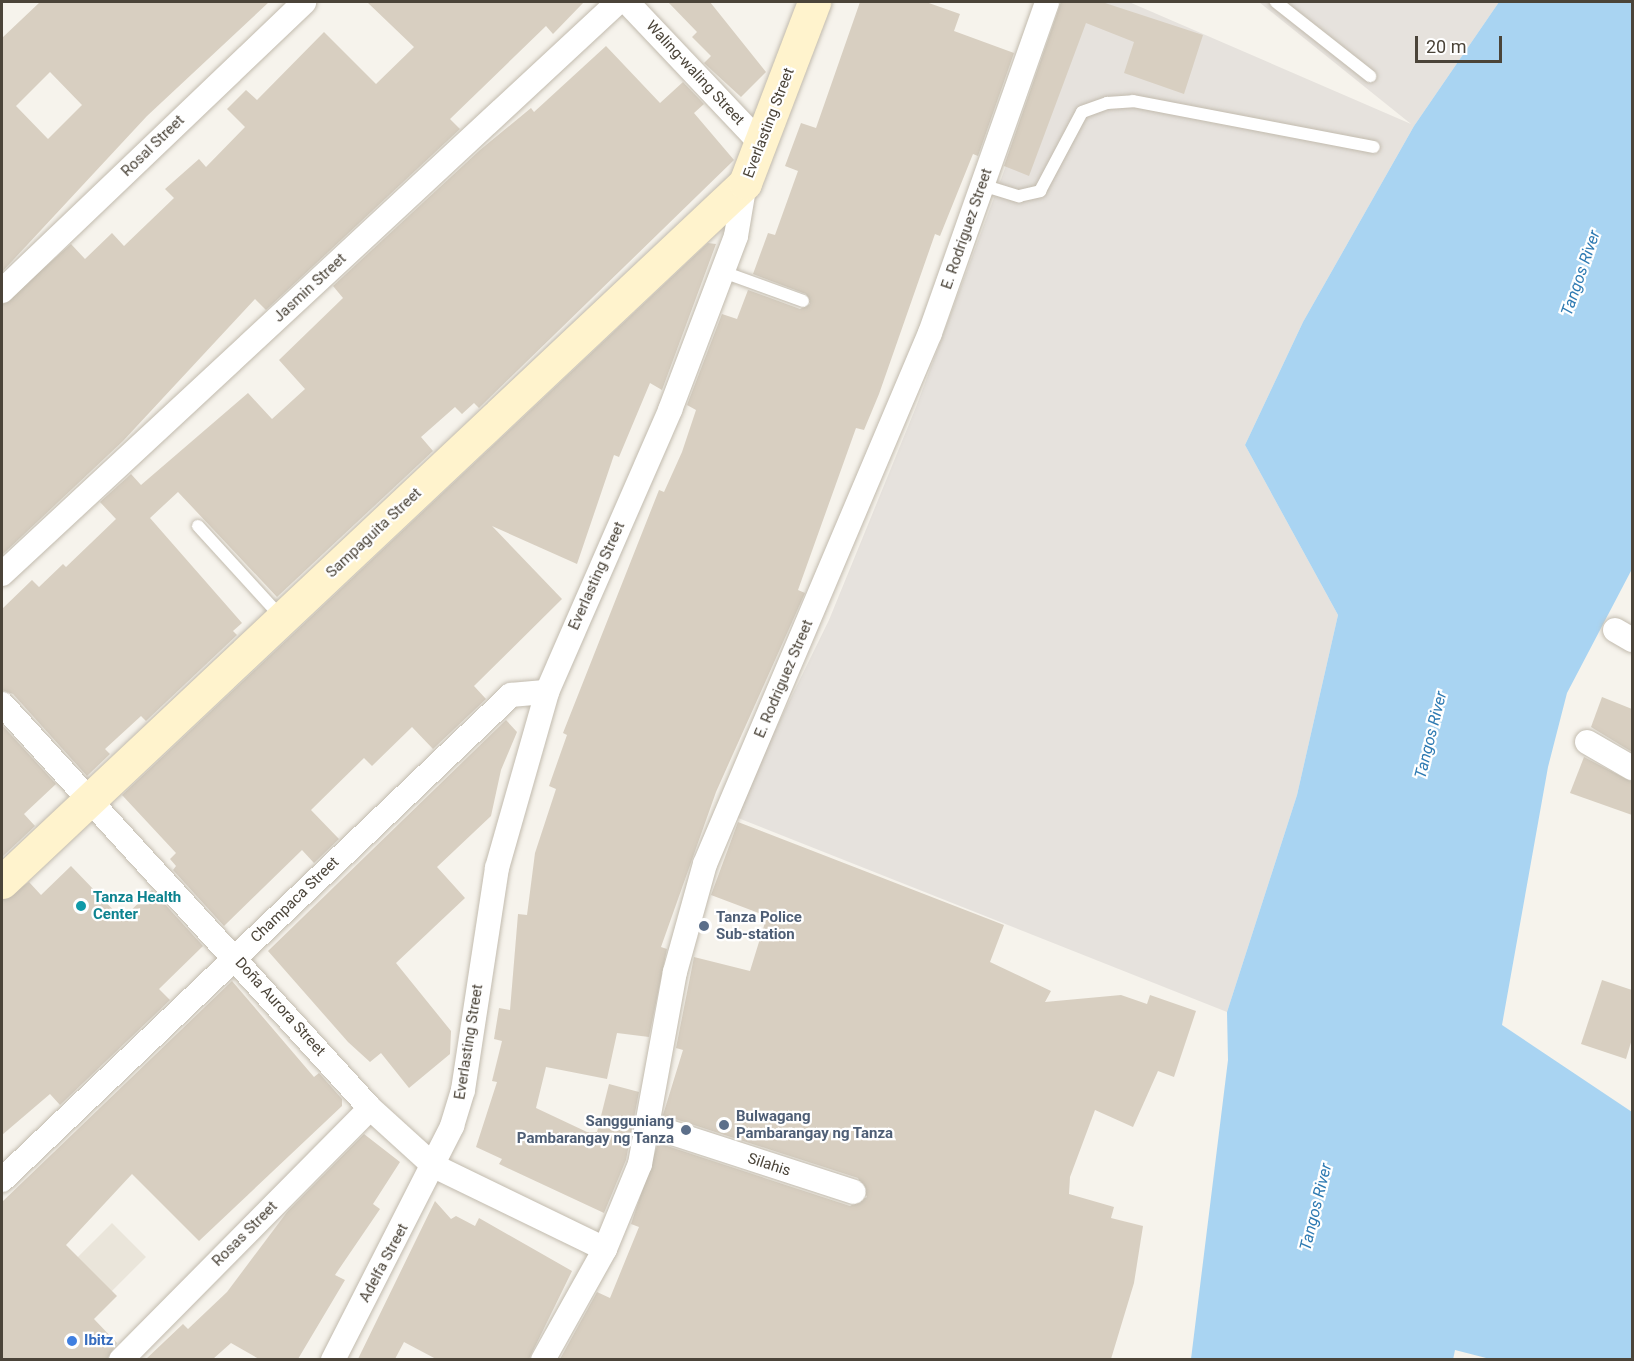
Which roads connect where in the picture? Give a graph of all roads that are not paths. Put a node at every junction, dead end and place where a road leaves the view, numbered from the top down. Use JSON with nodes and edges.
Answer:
{"nodes":[{"id":1,"x":304,"y":2,"type":"edge"},
{"id":2,"x":618,"y":2,"type":"edge"},
{"id":3,"x":627,"y":2,"type":"edge"},
{"id":4,"x":814,"y":2,"type":"edge"},
{"id":5,"x":1047,"y":2,"type":"edge"},
{"id":6,"x":1276,"y":2,"type":"edge"},
{"id":7,"x":1370,"y":76,"type":"dead end"},
{"id":8,"x":762,"y":145,"type":"junction"},
{"id":9,"x":1374,"y":147,"type":"dead end"},
{"id":10,"x":745,"y":183,"type":"junction"},
{"id":11,"x":982,"y":185,"type":"junction"},
{"id":12,"x":723,"y":272,"type":"junction"},
{"id":13,"x":2,"y":291,"type":"edge"},
{"id":14,"x":803,"y":301,"type":"dead end"},
{"id":15,"x":198,"y":526,"type":"dead end"},
{"id":16,"x":2,"y":574,"type":"edge"},
{"id":17,"x":283,"y":618,"type":"junction"},
{"id":18,"x":546,"y":692,"type":"junction"},
{"id":19,"x":2,"y":704,"type":"edge"},
{"id":20,"x":1587,"y":742,"type":"dead end"},
{"id":21,"x":1632,"y":768,"type":"edge"},
{"id":22,"x":90,"y":800,"type":"junction"},
{"id":23,"x":2,"y":882,"type":"edge"},
{"id":24,"x":236,"y":957,"type":"junction"},
{"id":25,"x":370,"y":1108,"type":"junction"},
{"id":26,"x":651,"y":1126,"type":"junction"},
{"id":27,"x":434,"y":1166,"type":"junction"},
{"id":28,"x":2,"y":1180,"type":"edge"},
{"id":29,"x":854,"y":1192,"type":"dead end"},
{"id":30,"x":605,"y":1249,"type":"junction"},
{"id":31,"x":121,"y":1359,"type":"edge"},
{"id":32,"x":333,"y":1359,"type":"edge"},
{"id":33,"x":543,"y":1359,"type":"edge"}],
"edges":[{"from":1,"to":13,"type":"street","name":"Rosal Street"},
{"from":2,"to":16,"type":"street","name":"Jasmin Street"},
{"from":3,"to":8,"type":"street","name":"Waling-waling Street"},
{"from":4,"to":8,"type":"street","name":"Everlasting Street"},
{"from":5,"to":11,"type":"street","name":"E. Rodriguez Street"},
{"from":6,"to":7,"type":"lane"},
{"from":8,"to":10,"type":"street","name":"Everlasting Street"},
{"from":9,"to":11,"type":"lane"},
{"from":10,"to":12,"type":"street","name":"Everlasting Street"},
{"from":10,"to":17,"type":"street","name":"Sampaguita Street"},
{"from":11,"to":26,"type":"street","name":"E. Rodriguez Street"},
{"from":12,"to":14,"type":"lane"},
{"from":12,"to":18,"type":"street","name":"Everlasting Street"},
{"from":15,"to":17,"type":"lane"},
{"from":17,"to":22,"type":"street","name":"Sampaguita Street"},
{"from":18,"to":24,"type":"street","name":"Champaca Street"},
{"from":18,"to":27,"type":"street","name":"Everlasting Street"},
{"from":19,"to":22,"type":"street","name":"Doña Aurora Street"},
{"from":20,"to":21,"type":"street"},
{"from":22,"to":23,"type":"street","name":"Sampaguita Street"},
{"from":22,"to":24,"type":"street","name":"Doña Aurora Street"},
{"from":24,"to":25,"type":"street","name":"Doña Aurora Street"},
{"from":24,"to":28,"type":"street","name":"Champaca Street"},
{"from":25,"to":27,"type":"street","name":"Doña Aurora Street"},
{"from":25,"to":31,"type":"street","name":"Rosas Street"},
{"from":26,"to":29,"type":"street","name":"Silahis"},
{"from":26,"to":30,"type":"street","name":"E. Rodriguez Street"},
{"from":27,"to":30,"type":"street","name":"Doña Aurora Street"},
{"from":27,"to":32,"type":"street","name":"Adelfa Street"},
{"from":30,"to":33,"type":"street","name":"E. Rodriguez Street"}]}
